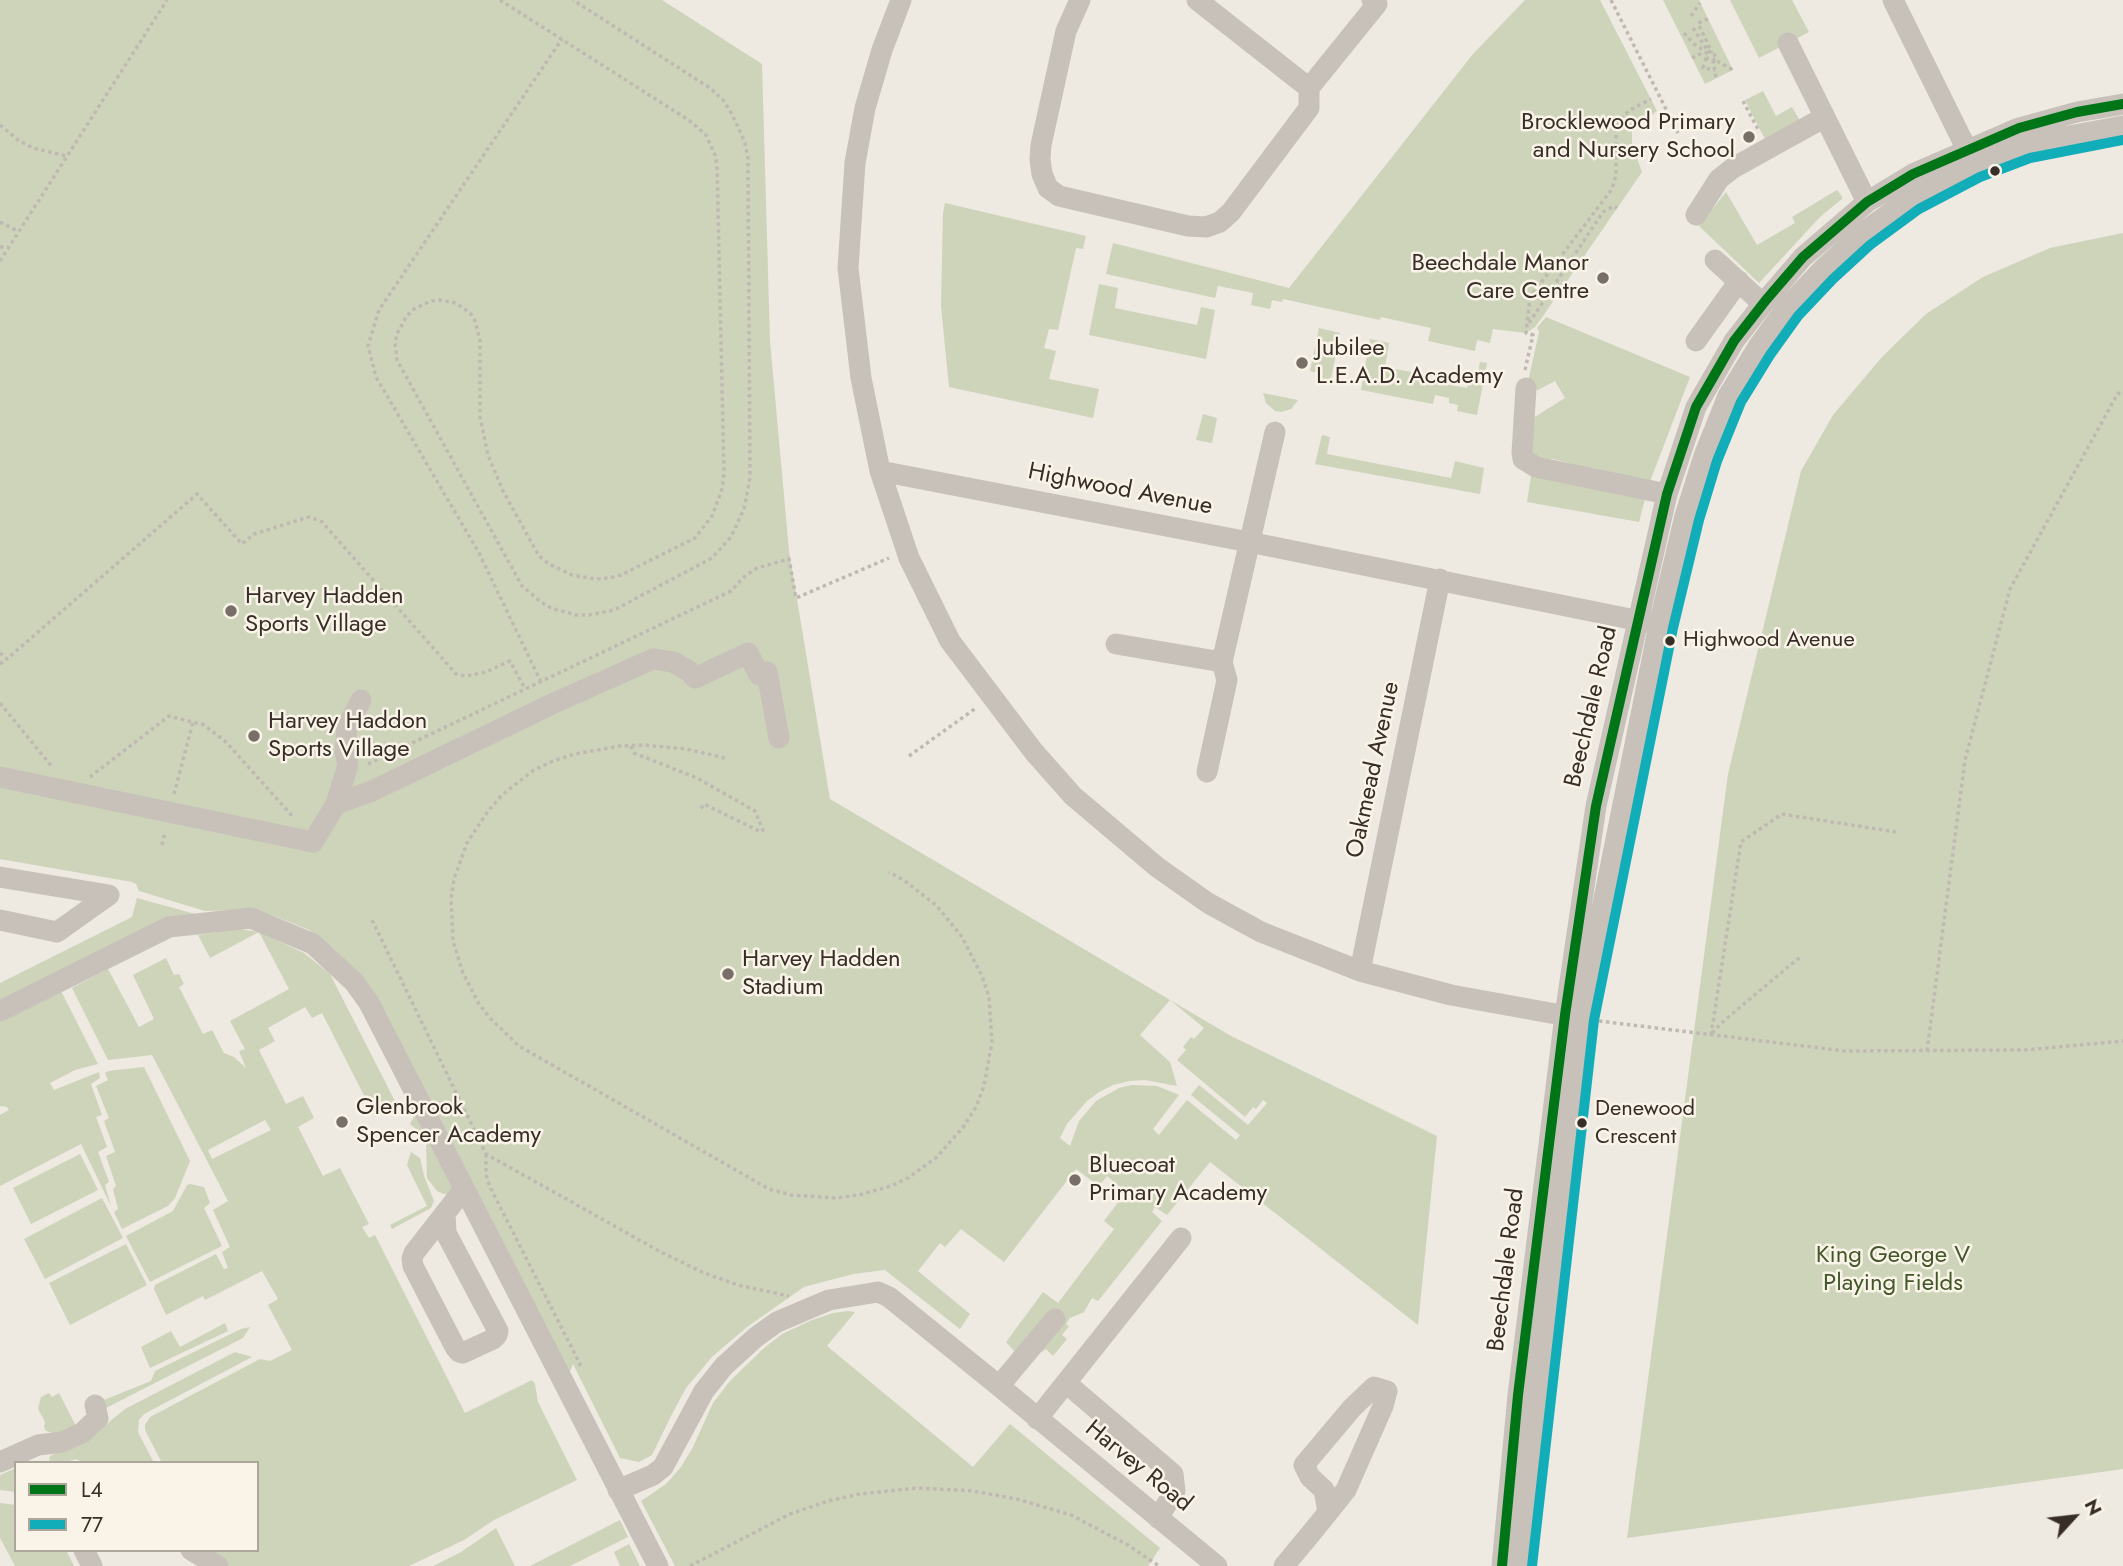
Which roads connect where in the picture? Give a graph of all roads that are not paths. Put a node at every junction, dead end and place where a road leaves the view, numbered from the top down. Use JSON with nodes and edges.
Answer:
{"nodes":[{"id":1,"x":901,"y":0,"type":"edge"},
{"id":2,"x":1080,"y":0,"type":"edge"},
{"id":3,"x":1197,"y":0,"type":"edge"},
{"id":4,"x":1893,"y":0,"type":"edge"},
{"id":5,"x":1380,"y":1,"type":"edge"},
{"id":6,"x":1788,"y":43,"type":"dead end"},
{"id":7,"x":1309,"y":88,"type":"junction"},
{"id":8,"x":2123,"y":104,"type":"edge"},
{"id":9,"x":1825,"y":117,"type":"junction"},
{"id":10,"x":2123,"y":126,"type":"edge"},
{"id":11,"x":1970,"y":157,"type":"junction"},
{"id":12,"x":1867,"y":202,"type":"junction"},
{"id":13,"x":1696,"y":215,"type":"dead end"},
{"id":14,"x":1715,"y":260,"type":"dead end"},
{"id":15,"x":1739,"y":282,"type":"junction"},
{"id":16,"x":1763,"y":304,"type":"junction"},
{"id":17,"x":1696,"y":341,"type":"dead end"},
{"id":18,"x":1526,"y":388,"type":"road end"},
{"id":19,"x":1275,"y":432,"type":"dead end"},
{"id":20,"x":880,"y":471,"type":"junction"},
{"id":21,"x":1667,"y":494,"type":"junction"},
{"id":22,"x":1249,"y":541,"type":"junction"},
{"id":23,"x":1440,"y":579,"type":"junction"},
{"id":24,"x":1648,"y":622,"type":"junction"},
{"id":25,"x":1116,"y":644,"type":"dead end"},
{"id":26,"x":1222,"y":662,"type":"junction"},
{"id":27,"x":361,"y":699,"type":"dead end"},
{"id":28,"x":779,"y":738,"type":"dead end"},
{"id":29,"x":1207,"y":772,"type":"dead end"},
{"id":30,"x":0,"y":777,"type":"edge"},
{"id":31,"x":336,"y":804,"type":"junction"},
{"id":32,"x":0,"y":877,"type":"edge"},
{"id":33,"x":0,"y":920,"type":"edge"},
{"id":34,"x":1360,"y":971,"type":"junction"},
{"id":35,"x":0,"y":1011,"type":"edge"},
{"id":36,"x":1572,"y":1017,"type":"junction"},
{"id":37,"x":464,"y":1189,"type":"junction"},
{"id":38,"x":445,"y":1214,"type":"junction"},
{"id":39,"x":1181,"y":1238,"type":"dead end"},
{"id":40,"x":1055,"y":1319,"type":"dead end"},
{"id":41,"x":1066,"y":1382,"type":"junction"},
{"id":42,"x":999,"y":1386,"type":"junction"},
{"id":43,"x":95,"y":1405,"type":"dead end"},
{"id":44,"x":1032,"y":1414,"type":"junction"},
{"id":45,"x":36,"y":1455,"type":"edge"},
{"id":46,"x":0,"y":1462,"type":"edge"},
{"id":47,"x":618,"y":1490,"type":"junction"},
{"id":48,"x":1328,"y":1512,"type":"junction"},
{"id":49,"x":1158,"y":1518,"type":"junction"},
{"id":50,"x":194,"y":1552,"type":"edge"},
{"id":51,"x":218,"y":1566,"type":"edge"},
{"id":52,"x":658,"y":1566,"type":"edge"},
{"id":53,"x":1217,"y":1566,"type":"edge"},
{"id":54,"x":1284,"y":1566,"type":"edge"},
{"id":55,"x":1502,"y":1566,"type":"edge"},
{"id":56,"x":1518,"y":1566,"type":"edge"}],
"edges":[{"from":1,"to":20,"type":"street"},
{"from":2,"to":7,"type":"street"},
{"from":3,"to":7,"type":"street"},
{"from":4,"to":11,"type":"street"},
{"from":5,"to":7,"type":"street"},
{"from":6,"to":9,"type":"street"},
{"from":8,"to":11,"type":"street","name":"Beechdale Road"},
{"from":9,"to":12,"type":"street"},
{"from":9,"to":13,"type":"street"},
{"from":10,"to":11,"type":"street","name":"Beechdale Road"},
{"from":11,"to":12,"type":"street","name":"Beechdale Road"},
{"from":11,"to":24,"type":"street","name":"Beechdale Road"},
{"from":12,"to":16,"type":"street","name":"Beechdale Road"},
{"from":14,"to":15,"type":"street"},
{"from":15,"to":16,"type":"street"},
{"from":15,"to":17,"type":"street"},
{"from":16,"to":21,"type":"street","name":"Beechdale Road"},
{"from":18,"to":21,"type":"street"},
{"from":19,"to":22,"type":"street"},
{"from":20,"to":22,"type":"street","name":"Highwood Avenue"},
{"from":20,"to":34,"type":"street"},
{"from":21,"to":24,"type":"street","name":"Beechdale Road"},
{"from":22,"to":23,"type":"street","name":"Highwood Avenue"},
{"from":22,"to":26,"type":"street"},
{"from":23,"to":24,"type":"street","name":"Highwood Avenue"},
{"from":23,"to":34,"type":"street","name":"Oakmead Avenue"},
{"from":24,"to":36,"type":"street","name":"Beechdale Road"},
{"from":25,"to":26,"type":"street"},
{"from":26,"to":29,"type":"street"},
{"from":27,"to":31,"type":"street"},
{"from":28,"to":31,"type":"street"},
{"from":30,"to":31,"type":"street"},
{"from":32,"to":33,"type":"street"},
{"from":34,"to":36,"type":"street"},
{"from":35,"to":37,"type":"street"},
{"from":36,"to":55,"type":"street","name":"Beechdale Road"},
{"from":36,"to":56,"type":"street","name":"Beechdale Road"},
{"from":37,"to":38,"type":"street"},
{"from":37,"to":47,"type":"street"},
{"from":38,"to":38,"type":"street"},
{"from":39,"to":41,"type":"street"},
{"from":40,"to":42,"type":"street"},
{"from":41,"to":44,"type":"street"},
{"from":41,"to":49,"type":"street"},
{"from":42,"to":44,"type":"street","name":"Harvey Road"},
{"from":42,"to":47,"type":"street","name":"Harvey Road"},
{"from":43,"to":45,"type":"street"},
{"from":44,"to":49,"type":"street","name":"Harvey Road"},
{"from":45,"to":46,"type":"street"},
{"from":47,"to":52,"type":"street"},
{"from":48,"to":48,"type":"street"},
{"from":48,"to":54,"type":"street"},
{"from":49,"to":53,"type":"street","name":"Harvey Road"},
{"from":50,"to":51,"type":"street"}]}
